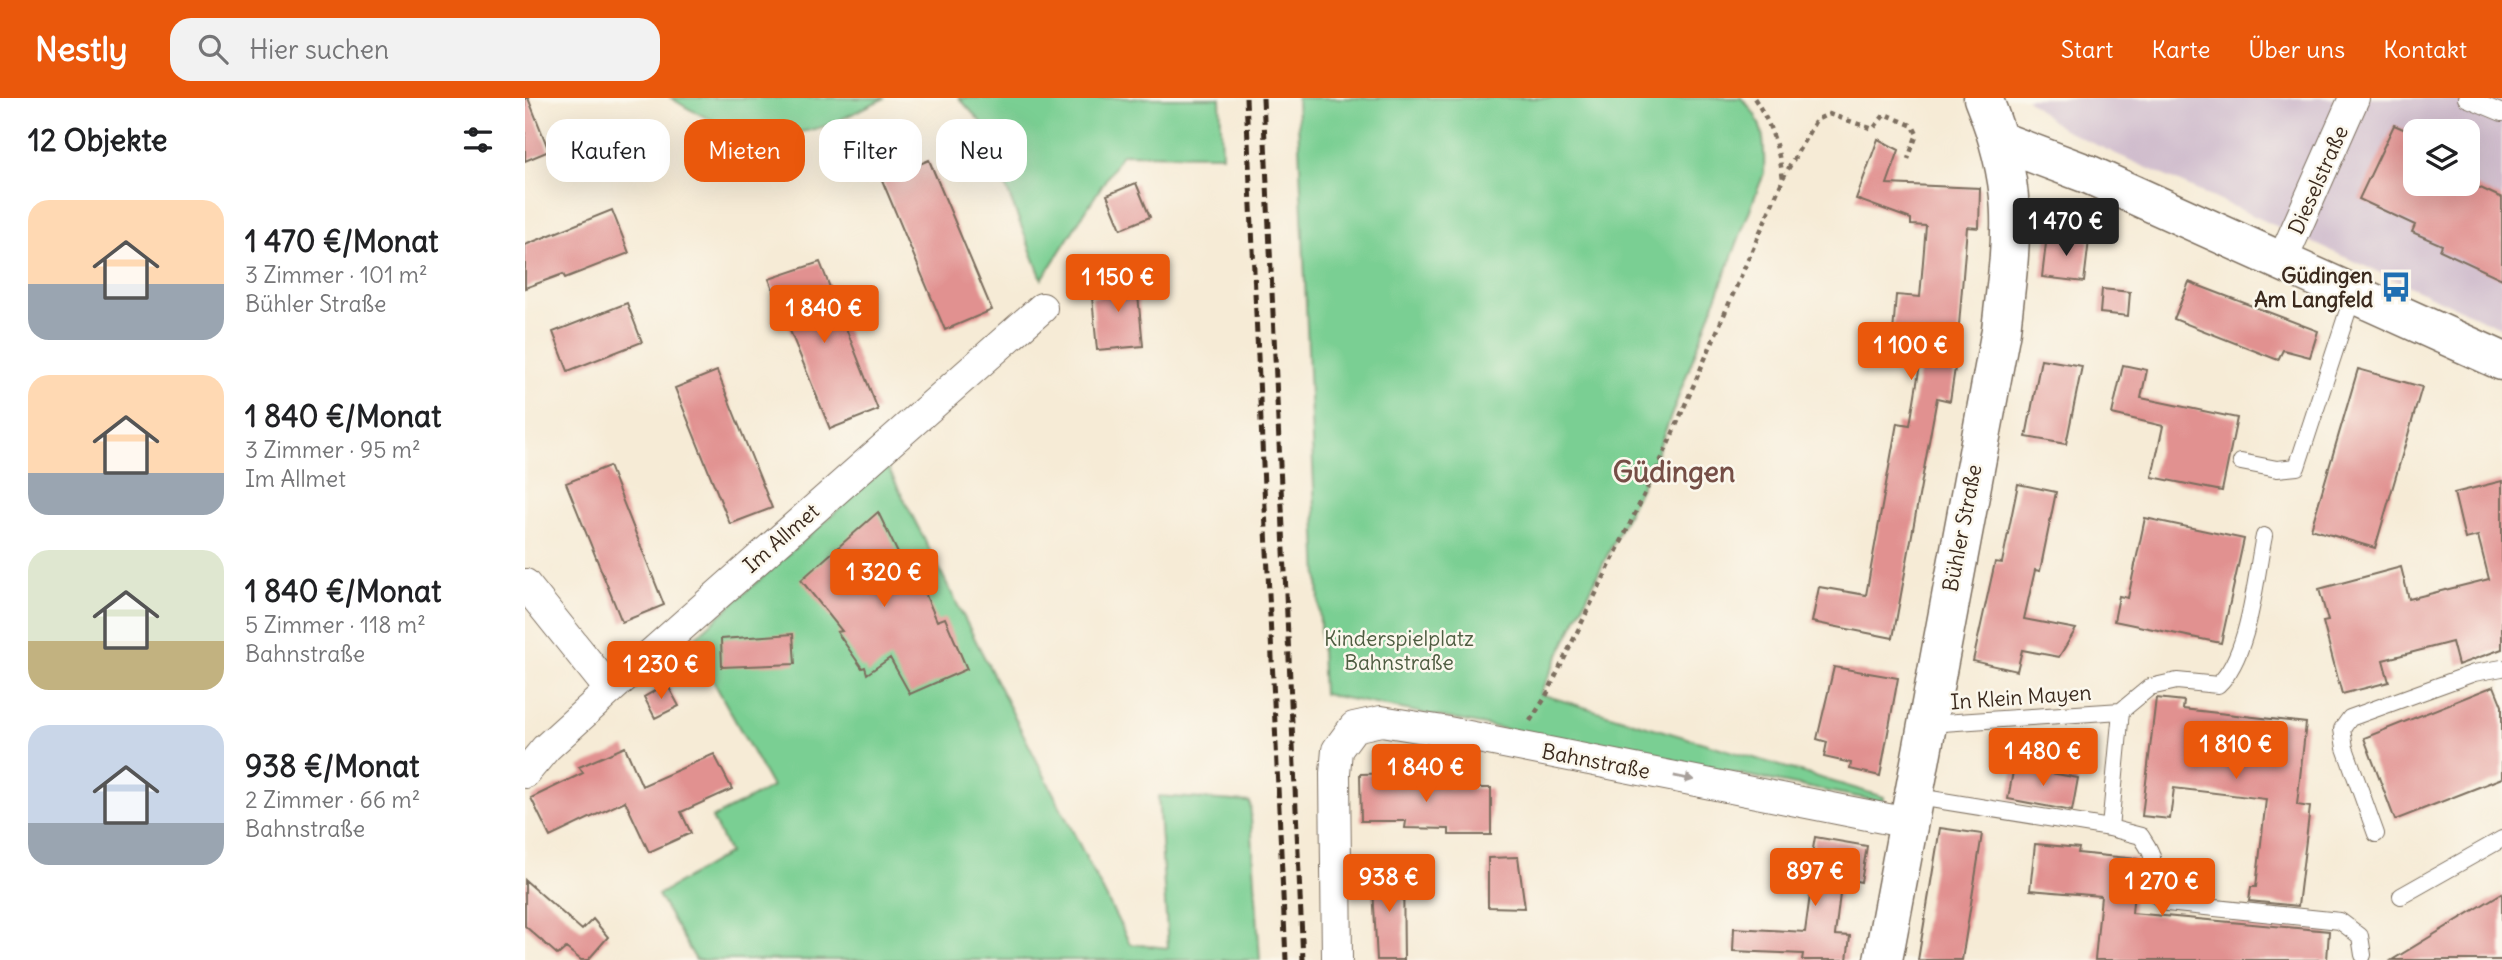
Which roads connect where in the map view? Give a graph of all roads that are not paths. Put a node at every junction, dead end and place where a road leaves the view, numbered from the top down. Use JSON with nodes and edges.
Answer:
{"nodes":[{"id":1,"x":1983,"y":98,"type":"edge"},
{"id":2,"x":2354,"y":98,"type":"edge"},
{"id":3,"x":2466,"y":98,"type":"edge"},
{"id":4,"x":2502,"y":113,"type":"edge"},
{"id":5,"x":2000,"y":141,"type":"junction"},
{"id":6,"x":2281,"y":263,"type":"junction"},
{"id":7,"x":2353,"y":295,"type":"junction"},
{"id":8,"x":1042,"y":308,"type":"dead end"},
{"id":9,"x":2502,"y":361,"type":"edge"},
{"id":10,"x":2241,"y":462,"type":"dead end"},
{"id":11,"x":2264,"y":536,"type":"dead end"},
{"id":12,"x":525,"y":584,"type":"edge"},
{"id":13,"x":2502,"y":668,"type":"edge"},
{"id":14,"x":610,"y":690,"type":"junction"},
{"id":15,"x":2120,"y":711,"type":"junction"},
{"id":16,"x":1924,"y":724,"type":"junction"},
{"id":17,"x":525,"y":773,"type":"edge"},
{"id":18,"x":1910,"y":810,"type":"junction"},
{"id":19,"x":2110,"y":828,"type":"junction"},
{"id":20,"x":2376,"y":834,"type":"dead end"},
{"id":21,"x":2502,"y":838,"type":"edge"},
{"id":22,"x":2401,"y":896,"type":"dead end"},
{"id":23,"x":2363,"y":955,"type":"dead end"},
{"id":24,"x":1337,"y":960,"type":"edge"},
{"id":25,"x":1883,"y":960,"type":"edge"}],
"edges":[{"from":1,"to":5,"type":"main road","name":"Bühler Straße"},
{"from":2,"to":6,"type":"street","name":"Dieselstraße"},
{"from":3,"to":4,"type":"lane"},
{"from":5,"to":6,"type":"main road"},
{"from":5,"to":16,"type":"main road","name":"Bühler Straße"},
{"from":6,"to":7,"type":"main road"},
{"from":7,"to":9,"type":"main road"},
{"from":7,"to":10,"type":"lane"},
{"from":8,"to":14,"type":"street","name":"Im Allmet"},
{"from":11,"to":15,"type":"lane","name":"In Klein Mayen"},
{"from":12,"to":14,"type":"street"},
{"from":13,"to":20,"type":"lane"},
{"from":14,"to":17,"type":"street","name":"Im Allmet"},
{"from":15,"to":16,"type":"lane","name":"In Klein Mayen"},
{"from":15,"to":19,"type":"lane","name":"In Klein Mayen"},
{"from":16,"to":18,"type":"main road","name":"Bühler Straße"},
{"from":18,"to":19,"type":"lane"},
{"from":24,"to":18,"type":"street","name":"Bahnstraße","one_way":true},
{"from":18,"to":25,"type":"main road","name":"Bühler Straße"},
{"from":19,"to":23,"type":"lane"},
{"from":21,"to":22,"type":"lane"}]}
